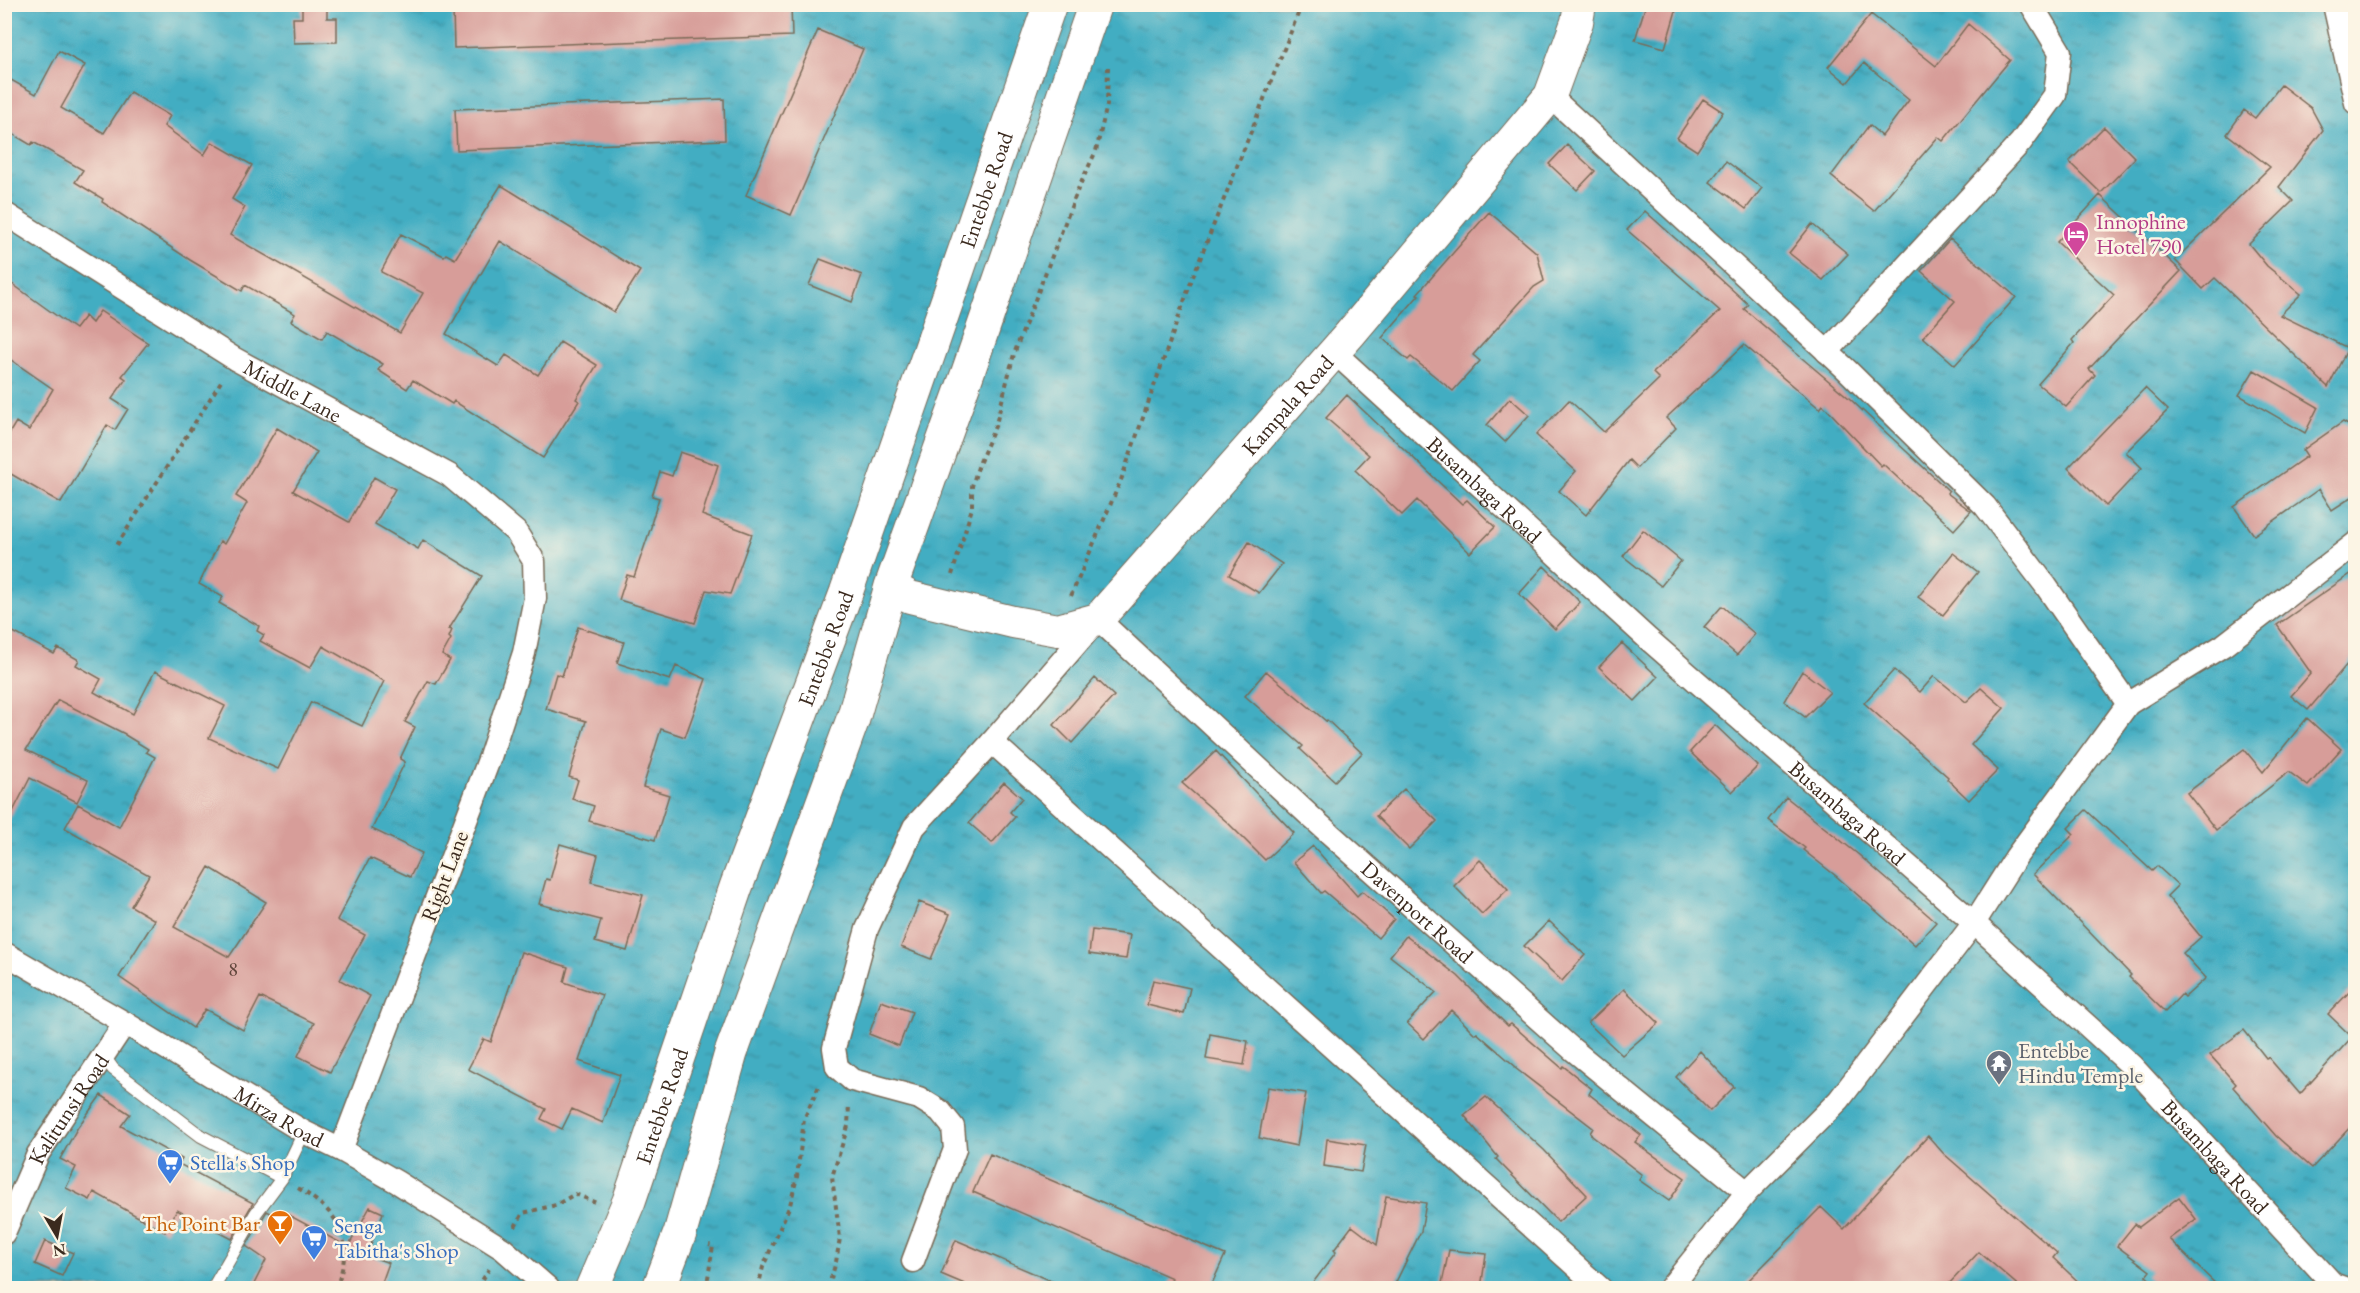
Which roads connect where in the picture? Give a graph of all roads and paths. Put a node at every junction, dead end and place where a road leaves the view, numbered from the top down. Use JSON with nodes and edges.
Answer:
{"nodes":[{"id":1,"x":1050,"y":4,"type":"edge"},
{"id":2,"x":1095,"y":4,"type":"edge"},
{"id":3,"x":1302,"y":4,"type":"edge"},
{"id":4,"x":1580,"y":4,"type":"edge"},
{"id":5,"x":2031,"y":4,"type":"edge"},
{"id":6,"x":2334,"y":4,"type":"edge"},
{"id":7,"x":1080,"y":48,"type":"junction"},
{"id":8,"x":1550,"y":96,"type":"junction"},
{"id":9,"x":2355,"y":103,"type":"edge"},
{"id":10,"x":4,"y":213,"type":"edge"},
{"id":11,"x":1334,"y":352,"type":"junction"},
{"id":12,"x":1827,"y":352,"type":"junction"},
{"id":13,"x":235,"y":359,"type":"junction"},
{"id":14,"x":2355,"y":543,"type":"edge"},
{"id":15,"x":117,"y":546,"type":"dead end"},
{"id":16,"x":891,"y":586,"type":"junction"},
{"id":17,"x":535,"y":598,"type":"joint"},
{"id":18,"x":942,"y":604,"type":"junction"},
{"id":19,"x":1098,"y":619,"type":"junction"},
{"id":20,"x":1058,"y":630,"type":"junction"},
{"id":21,"x":2128,"y":704,"type":"junction"},
{"id":22,"x":992,"y":742,"type":"junction"},
{"id":23,"x":1974,"y":923,"type":"junction"},
{"id":24,"x":4,"y":953,"type":"edge"},
{"id":25,"x":125,"y":1023,"type":"junction"},
{"id":26,"x":103,"y":1055,"type":"junction"},
{"id":27,"x":836,"y":1060,"type":"junction"},
{"id":28,"x":852,"y":1080,"type":"junction"},
{"id":29,"x":304,"y":1132,"type":"junction"},
{"id":30,"x":341,"y":1150,"type":"junction"},
{"id":31,"x":282,"y":1179,"type":"junction"},
{"id":32,"x":1747,"y":1191,"type":"junction"},
{"id":33,"x":4,"y":1233,"type":"edge"},
{"id":34,"x":913,"y":1262,"type":"dead end"},
{"id":35,"x":213,"y":1288,"type":"edge"},
{"id":36,"x":336,"y":1288,"type":"edge"},
{"id":37,"x":548,"y":1288,"type":"edge"},
{"id":38,"x":592,"y":1288,"type":"edge"},
{"id":39,"x":659,"y":1288,"type":"edge"},
{"id":40,"x":758,"y":1288,"type":"edge"},
{"id":41,"x":828,"y":1288,"type":"edge"},
{"id":42,"x":1600,"y":1288,"type":"edge"},
{"id":43,"x":1670,"y":1288,"type":"edge"},
{"id":44,"x":2344,"y":1288,"type":"edge"}],
"edges":[{"from":1,"to":38,"type":"highway","name":"Entebbe Road"},
{"from":2,"to":7,"type":"highway","name":"Entebbe Road"},
{"from":3,"to":20,"type":"path"},
{"from":4,"to":8,"type":"main road","name":"Kampala Road"},
{"from":5,"to":12,"type":"street"},
{"from":6,"to":9,"type":"street"},
{"from":7,"to":16,"type":"highway","name":"Entebbe Road"},
{"from":7,"to":18,"type":"path"},
{"from":8,"to":11,"type":"main road","name":"Kampala Road"},
{"from":8,"to":12,"type":"street"},
{"from":10,"to":13,"type":"street","name":"Middle Lane"},
{"from":11,"to":19,"type":"main road","name":"Kampala Road"},
{"from":11,"to":23,"type":"street","name":"Busambaga Road"},
{"from":12,"to":21,"type":"street"},
{"from":13,"to":15,"type":"path"},
{"from":13,"to":17,"type":"street","name":"Middle Lane"},
{"from":14,"to":21,"type":"street"},
{"from":16,"to":18,"type":"main road"},
{"from":16,"to":39,"type":"highway","name":"Entebbe Road"},
{"from":17,"to":30,"type":"street","name":"Right Lane"},
{"from":18,"to":20,"type":"main road"},
{"from":19,"to":20,"type":"main road"},
{"from":19,"to":22,"type":"street"},
{"from":19,"to":32,"type":"street","name":"Davenport Road"},
{"from":21,"to":23,"type":"street"},
{"from":22,"to":27,"type":"street"},
{"from":22,"to":42,"type":"street"},
{"from":23,"to":32,"type":"street"},
{"from":23,"to":44,"type":"street","name":"Busambaga Road"},
{"from":24,"to":25,"type":"street","name":"Mirza Road"},
{"from":25,"to":26,"type":"street","name":"Kalitunsi Road"},
{"from":25,"to":29,"type":"street","name":"Mirza Road"},
{"from":26,"to":31,"type":"lane"},
{"from":26,"to":33,"type":"street","name":"Kalitunsi Road"},
{"from":27,"to":28,"type":"street"},
{"from":27,"to":40,"type":"path"},
{"from":28,"to":34,"type":"street"},
{"from":28,"to":41,"type":"path"},
{"from":29,"to":30,"type":"street","name":"Mirza Road"},
{"from":29,"to":31,"type":"lane"},
{"from":30,"to":37,"type":"street","name":"Mirza Road"},
{"from":31,"to":35,"type":"lane"},
{"from":31,"to":36,"type":"path"},
{"from":32,"to":43,"type":"street"}]}
